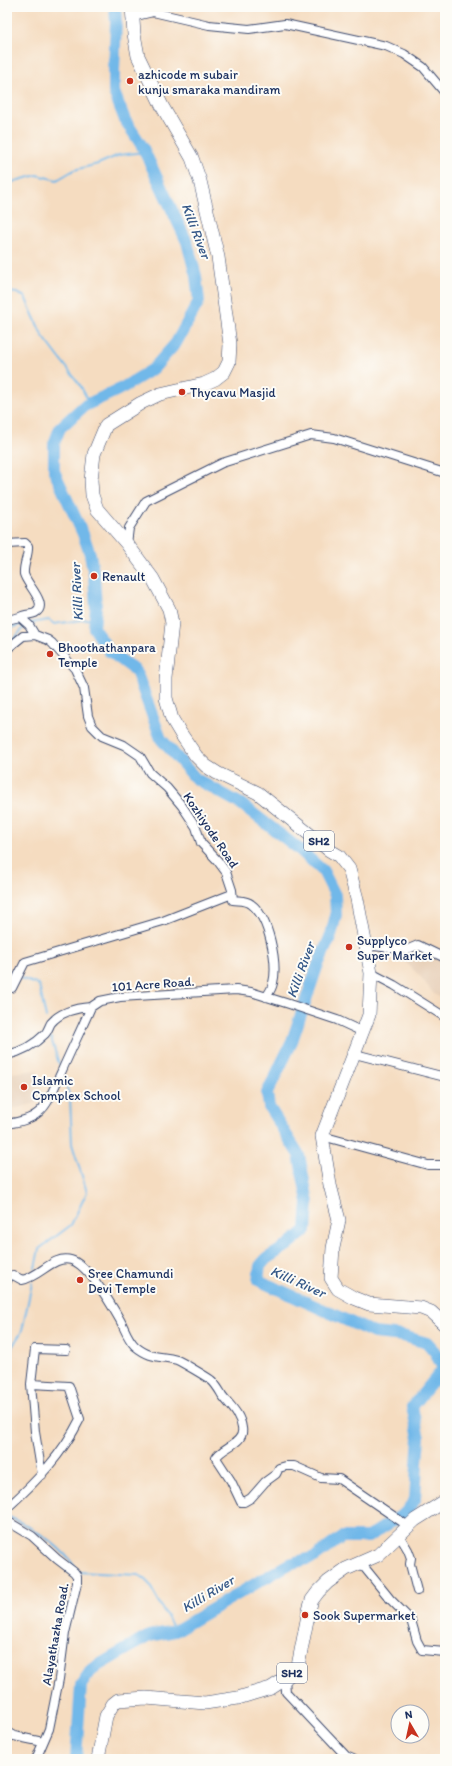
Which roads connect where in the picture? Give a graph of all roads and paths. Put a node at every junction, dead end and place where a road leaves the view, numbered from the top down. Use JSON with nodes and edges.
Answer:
{"nodes":[{"id":1,"x":132,"y":12,"type":"edge"},
{"id":2,"x":445,"y":93,"type":"edge"},
{"id":3,"x":445,"y":473,"type":"edge"},
{"id":4,"x":7,"y":544,"type":"edge"},
{"id":5,"x":127,"y":544,"type":"junction"},
{"id":6,"x":7,"y":620,"type":"edge"},
{"id":7,"x":25,"y":622,"type":"junction"},
{"id":8,"x":35,"y":635,"type":"junction"},
{"id":9,"x":7,"y":649,"type":"edge"},
{"id":10,"x":232,"y":894,"type":"junction"},
{"id":11,"x":366,"y":946,"type":"junction"},
{"id":12,"x":445,"y":958,"type":"edge"},
{"id":13,"x":371,"y":973,"type":"junction"},
{"id":14,"x":7,"y":987,"type":"edge"},
{"id":15,"x":266,"y":997,"type":"junction"},
{"id":16,"x":91,"y":1007,"type":"junction"},
{"id":17,"x":445,"y":1017,"type":"edge"},
{"id":18,"x":363,"y":1032,"type":"junction"},
{"id":19,"x":355,"y":1054,"type":"junction"},
{"id":20,"x":7,"y":1055,"type":"edge"},
{"id":21,"x":445,"y":1077,"type":"edge"},
{"id":22,"x":7,"y":1124,"type":"edge"},
{"id":23,"x":322,"y":1136,"type":"junction"},
{"id":24,"x":445,"y":1165,"type":"edge"},
{"id":25,"x":7,"y":1281,"type":"edge"},
{"id":26,"x":445,"y":1325,"type":"edge"},
{"id":27,"x":66,"y":1350,"type":"dead end"},
{"id":28,"x":31,"y":1384,"type":"junction"},
{"id":29,"x":42,"y":1476,"type":"junction"},
{"id":30,"x":445,"y":1501,"type":"edge"},
{"id":31,"x":7,"y":1508,"type":"edge"},
{"id":32,"x":7,"y":1521,"type":"edge"},
{"id":33,"x":403,"y":1528,"type":"junction"},
{"id":34,"x":360,"y":1562,"type":"junction"},
{"id":35,"x":417,"y":1591,"type":"dead end"},
{"id":36,"x":445,"y":1652,"type":"edge"},
{"id":37,"x":285,"y":1679,"type":"junction"},
{"id":38,"x":7,"y":1732,"type":"edge"},
{"id":39,"x":43,"y":1742,"type":"junction"},
{"id":40,"x":100,"y":1758,"type":"edge"},
{"id":41,"x":36,"y":1759,"type":"edge"},
{"id":42,"x":353,"y":1759,"type":"edge"}],
"edges":[{"from":1,"to":2,"type":"street"},
{"from":1,"to":5,"type":"main road","number":"SH2"},
{"from":3,"to":5,"type":"street"},
{"from":4,"to":7,"type":"street"},
{"from":5,"to":11,"type":"main road","number":"SH2"},
{"from":6,"to":7,"type":"street"},
{"from":7,"to":8,"type":"street"},
{"from":8,"to":9,"type":"street"},
{"from":8,"to":10,"type":"street","name":"Kozhiyode Road"},
{"from":10,"to":14,"type":"street"},
{"from":10,"to":15,"type":"street"},
{"from":11,"to":12,"type":"street"},
{"from":11,"to":13,"type":"main road","number":"SH2"},
{"from":13,"to":17,"type":"street"},
{"from":13,"to":18,"type":"main road","number":"SH2"},
{"from":15,"to":16,"type":"street","name":"101 Acre Road."},
{"from":15,"to":18,"type":"street","name":"101 Acre Road."},
{"from":16,"to":20,"type":"street","name":"101 Acre Road."},
{"from":16,"to":22,"type":"street"},
{"from":18,"to":19,"type":"main road","number":"SH2"},
{"from":19,"to":21,"type":"street"},
{"from":19,"to":23,"type":"main road","number":"SH2"},
{"from":23,"to":24,"type":"street"},
{"from":23,"to":26,"type":"main road"},
{"from":25,"to":33,"type":"street"},
{"from":27,"to":28,"type":"street"},
{"from":28,"to":29,"type":"street"},
{"from":28,"to":29,"type":"street"},
{"from":29,"to":31,"type":"street"},
{"from":30,"to":33,"type":"main road","number":"SH2"},
{"from":32,"to":39,"type":"street","name":"Alayathazha Road."},
{"from":33,"to":34,"type":"main road","number":"SH2"},
{"from":33,"to":35,"type":"street"},
{"from":34,"to":36,"type":"street"},
{"from":34,"to":37,"type":"main road","number":"SH2"},
{"from":37,"to":40,"type":"main road","number":"SH2"},
{"from":37,"to":42,"type":"street"},
{"from":38,"to":39,"type":"street"},
{"from":39,"to":41,"type":"street","name":"Alayathazha Road."}]}
